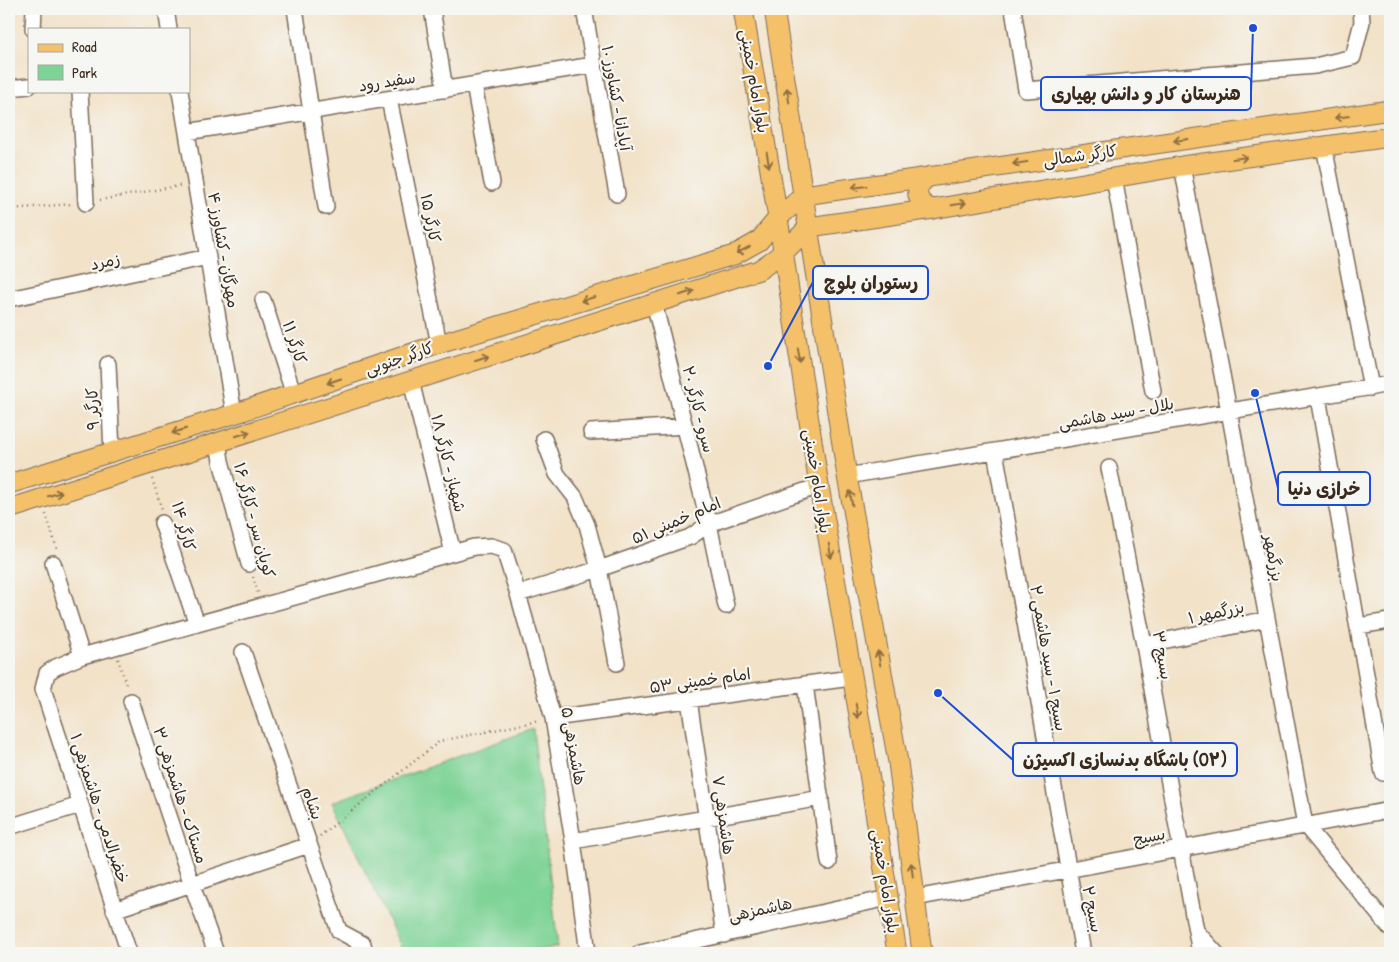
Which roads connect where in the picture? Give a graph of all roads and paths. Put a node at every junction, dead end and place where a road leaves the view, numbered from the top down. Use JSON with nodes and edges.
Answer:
{"nodes":[{"id":1,"x":34,"y":9,"type":"edge"},
{"id":2,"x":166,"y":9,"type":"edge"},
{"id":3,"x":295,"y":9,"type":"edge"},
{"id":4,"x":432,"y":9,"type":"edge"},
{"id":5,"x":584,"y":9,"type":"edge"},
{"id":6,"x":743,"y":9,"type":"edge"},
{"id":7,"x":774,"y":9,"type":"edge"},
{"id":8,"x":1014,"y":9,"type":"edge"},
{"id":9,"x":1360,"y":9,"type":"edge"},
{"id":10,"x":33,"y":28,"type":"edge"},
{"id":11,"x":169,"y":28,"type":"edge"},
{"id":12,"x":593,"y":65,"type":"junction"},
{"id":13,"x":474,"y":85,"type":"junction"},
{"id":14,"x":28,"y":86,"type":"edge"},
{"id":15,"x":9,"y":88,"type":"edge"},
{"id":16,"x":445,"y":90,"type":"junction"},
{"id":17,"x":80,"y":92,"type":"edge"},
{"id":18,"x":180,"y":92,"type":"edge"},
{"id":19,"x":390,"y":99,"type":"junction"},
{"id":20,"x":1390,"y":110,"type":"edge"},
{"id":21,"x":311,"y":112,"type":"junction"},
{"id":22,"x":187,"y":132,"type":"junction"},
{"id":23,"x":1390,"y":137,"type":"edge"},
{"id":24,"x":1324,"y":146,"type":"junction"},
{"id":25,"x":1182,"y":166,"type":"junction"},
{"id":26,"x":931,"y":176,"type":"junction"},
{"id":27,"x":1114,"y":178,"type":"junction"},
{"id":28,"x":195,"y":183,"type":"junction"},
{"id":29,"x":492,"y":183,"type":"dead end"},
{"id":30,"x":617,"y":194,"type":"dead end"},
{"id":31,"x":804,"y":194,"type":"junction"},
{"id":32,"x":86,"y":203,"type":"junction"},
{"id":33,"x":326,"y":207,"type":"dead end"},
{"id":34,"x":9,"y":209,"type":"edge"},
{"id":35,"x":934,"y":209,"type":"junction"},
{"id":36,"x":778,"y":218,"type":"junction"},
{"id":37,"x":810,"y":227,"type":"junction"},
{"id":38,"x":783,"y":253,"type":"junction"},
{"id":39,"x":208,"y":257,"type":"junction"},
{"id":40,"x":9,"y":299,"type":"edge"},
{"id":41,"x":263,"y":300,"type":"dead end"},
{"id":42,"x":654,"y":303,"type":"junction"},
{"id":43,"x":439,"y":344,"type":"junction"},
{"id":44,"x":108,"y":364,"type":"dead end"},
{"id":45,"x":446,"y":370,"type":"junction"},
{"id":46,"x":411,"y":381,"type":"junction"},
{"id":47,"x":1390,"y":384,"type":"edge"},
{"id":48,"x":1372,"y":388,"type":"junction"},
{"id":49,"x":1153,"y":391,"type":"dead end"},
{"id":50,"x":294,"y":395,"type":"junction"},
{"id":51,"x":1318,"y":396,"type":"junction"},
{"id":52,"x":1229,"y":412,"type":"junction"},
{"id":53,"x":234,"y":414,"type":"junction"},
{"id":54,"x":685,"y":426,"type":"junction"},
{"id":55,"x":591,"y":432,"type":"dead end"},
{"id":56,"x":544,"y":439,"type":"dead end"},
{"id":57,"x":218,"y":442,"type":"junction"},
{"id":58,"x":995,"y":451,"type":"junction"},
{"id":59,"x":112,"y":452,"type":"junction"},
{"id":60,"x":148,"y":465,"type":"junction"},
{"id":61,"x":1108,"y":468,"type":"dead end"},
{"id":62,"x":847,"y":476,"type":"junction"},
{"id":63,"x":9,"y":484,"type":"edge"},
{"id":64,"x":819,"y":486,"type":"junction"},
{"id":65,"x":42,"y":498,"type":"junction"},
{"id":66,"x":9,"y":509,"type":"edge"},
{"id":67,"x":162,"y":523,"type":"joint"},
{"id":68,"x":710,"y":524,"type":"junction"},
{"id":69,"x":453,"y":553,"type":"junction"},
{"id":70,"x":53,"y":563,"type":"joint"},
{"id":71,"x":249,"y":564,"type":"joint"},
{"id":72,"x":599,"y":569,"type":"junction"},
{"id":73,"x":518,"y":594,"type":"junction"},
{"id":74,"x":262,"y":606,"type":"junction"},
{"id":75,"x":726,"y":606,"type":"dead end"},
{"id":76,"x":1267,"y":619,"type":"junction"},
{"id":77,"x":1390,"y":621,"type":"edge"},
{"id":78,"x":197,"y":624,"type":"junction"},
{"id":79,"x":1358,"y":626,"type":"junction"},
{"id":80,"x":1144,"y":645,"type":"junction"},
{"id":81,"x":114,"y":647,"type":"junction"},
{"id":82,"x":243,"y":652,"type":"dead end"},
{"id":83,"x":82,"y":656,"type":"junction"},
{"id":84,"x":616,"y":664,"type":"dead end"},
{"id":85,"x":851,"y":678,"type":"junction"},
{"id":86,"x":805,"y":684,"type":"junction"},
{"id":87,"x":689,"y":700,"type":"junction"},
{"id":88,"x":132,"y":701,"type":"joint"},
{"id":89,"x":553,"y":718,"type":"junction"},
{"id":90,"x":1384,"y":772,"type":"dead end"},
{"id":91,"x":821,"y":798,"type":"junction"},
{"id":92,"x":80,"y":805,"type":"junction"},
{"id":93,"x":1390,"y":810,"type":"edge"},
{"id":94,"x":707,"y":818,"type":"junction"},
{"id":95,"x":1305,"y":825,"type":"junction"},
{"id":96,"x":9,"y":827,"type":"edge"},
{"id":97,"x":573,"y":841,"type":"junction"},
{"id":98,"x":309,"y":845,"type":"junction"},
{"id":99,"x":1180,"y":848,"type":"junction"},
{"id":100,"x":829,"y":862,"type":"dead end"},
{"id":101,"x":1068,"y":870,"type":"junction"},
{"id":102,"x":192,"y":885,"type":"junction"},
{"id":103,"x":888,"y":898,"type":"junction"},
{"id":104,"x":915,"y":898,"type":"junction"},
{"id":105,"x":114,"y":910,"type":"junction"},
{"id":106,"x":1390,"y":928,"type":"edge"},
{"id":107,"x":1196,"y":931,"type":"junction"},
{"id":108,"x":724,"y":934,"type":"junction"},
{"id":109,"x":129,"y":953,"type":"edge"},
{"id":110,"x":216,"y":953,"type":"edge"},
{"id":111,"x":365,"y":953,"type":"edge"},
{"id":112,"x":588,"y":953,"type":"edge"},
{"id":113,"x":640,"y":953,"type":"edge"},
{"id":114,"x":897,"y":953,"type":"edge"},
{"id":115,"x":922,"y":953,"type":"edge"},
{"id":116,"x":1084,"y":953,"type":"edge"},
{"id":117,"x":1200,"y":953,"type":"edge"},
{"id":118,"x":1216,"y":953,"type":"edge"}],
"edges":[{"from":1,"to":10,"type":"street"},
{"from":2,"to":11,"type":"street"},
{"from":3,"to":21,"type":"street"},
{"from":4,"to":16,"type":"street"},
{"from":5,"to":12,"type":"street","name":"آپادانا - کشاورز ۱۰"},
{"from":6,"to":36,"type":"main road","name":"بلوار امام خمینی","one_way":true},
{"from":31,"to":7,"type":"main road","name":"بلوار امام خمینی","one_way":true},
{"from":8,"to":9,"type":"street"},
{"from":12,"to":13,"type":"street","name":"سفید رود"},
{"from":12,"to":30,"type":"street","name":"آپادانا - کشاورز ۱۰"},
{"from":13,"to":16,"type":"street","name":"سفید رود"},
{"from":13,"to":29,"type":"street"},
{"from":14,"to":15,"type":"street"},
{"from":16,"to":19,"type":"street","name":"سفید رود"},
{"from":17,"to":32,"type":"street"},
{"from":18,"to":22,"type":"street","name":"مهرگان - کشاورز ۴"},
{"from":19,"to":21,"type":"street","name":"سفید رود"},
{"from":19,"to":43,"type":"street","name":"کارگر ۱۵"},
{"from":20,"to":26,"type":"main road","name":"کارگر شمالی","one_way":true},
{"from":21,"to":22,"type":"street","name":"سفید رود"},
{"from":21,"to":33,"type":"street"},
{"from":22,"to":28,"type":"street","name":"مهرگان - کشاورز ۴"},
{"from":23,"to":24,"type":"main road","name":"کارگر شمالی"},
{"from":25,"to":24,"type":"main road","name":"کارگر شمالی","one_way":true},
{"from":24,"to":48,"type":"street"},
{"from":25,"to":27,"type":"main road","name":"کارگر شمالی"},
{"from":25,"to":52,"type":"street","name":"بزرگمهر"},
{"from":26,"to":31,"type":"main road","name":"کارگر شمالی","one_way":true},
{"from":26,"to":35,"type":"main road"},
{"from":35,"to":27,"type":"main road","name":"کارگر شمالی","one_way":true},
{"from":27,"to":49,"type":"street"},
{"from":28,"to":32,"type":"path"},
{"from":28,"to":39,"type":"street","name":"مهرگان - کشاورز ۴"},
{"from":31,"to":36,"type":"main road"},
{"from":31,"to":37,"type":"main road","name":"بلوار امام خمینی"},
{"from":32,"to":34,"type":"path"},
{"from":35,"to":37,"type":"main road","name":"کارگر شمالی"},
{"from":36,"to":38,"type":"main road","name":"بلوار امام خمینی"},
{"from":36,"to":43,"type":"main road","name":"کارگر جنوبی","one_way":true},
{"from":37,"to":38,"type":"main road"},
{"from":37,"to":62,"type":"main road","name":"بلوار امام خمینی"},
{"from":42,"to":38,"type":"main road","name":"کارگر جنوبی","one_way":true},
{"from":38,"to":64,"type":"main road","name":"بلوار امام خمینی","one_way":true},
{"from":39,"to":40,"type":"street","name":"زمرد"},
{"from":39,"to":53,"type":"street","name":"مهرگان - کشاورز ۴"},
{"from":41,"to":50,"type":"street","name":"کارگر ۱۱"},
{"from":45,"to":42,"type":"main road","name":"کارگر جنوبی","one_way":true},
{"from":42,"to":54,"type":"street","name":"سرو - کارگر ۲۰"},
{"from":43,"to":45,"type":"main road"},
{"from":43,"to":50,"type":"main road","name":"کارگر جنوبی","one_way":true},
{"from":44,"to":59,"type":"street","name":"کارگر ۹"},
{"from":45,"to":46,"type":"main road","name":"کارگر جنوبی"},
{"from":57,"to":46,"type":"main road","name":"کارگر جنوبی","one_way":true},
{"from":46,"to":69,"type":"street","name":"شهباز - کارگر ۱۸"},
{"from":47,"to":48,"type":"street","name":"بلال - سید هاشمی"},
{"from":48,"to":51,"type":"street","name":"بلال - سید هاشمی"},
{"from":50,"to":53,"type":"main road","name":"کارگر جنوبی"},
{"from":51,"to":52,"type":"street","name":"بلال - سید هاشمی"},
{"from":51,"to":79,"type":"street"},
{"from":52,"to":58,"type":"street","name":"بلال - سید هاشمی"},
{"from":52,"to":76,"type":"street","name":"بزرگمهر"},
{"from":53,"to":59,"type":"main road","name":"کارگر جنوبی","one_way":true},
{"from":54,"to":55,"type":"street"},
{"from":54,"to":68,"type":"street","name":"سرو - کارگر ۲۰"},
{"from":56,"to":72,"type":"street"},
{"from":57,"to":60,"type":"main road","name":"کارگر جنوبی"},
{"from":57,"to":71,"type":"street","name":"کوپان سر - کارگر ۱۶"},
{"from":58,"to":62,"type":"street","name":"بلال - سید هاشمی"},
{"from":58,"to":101,"type":"street","name":"بسیج ۱ - سید هاشمی ۲"},
{"from":59,"to":63,"type":"main road","name":"کارگر جنوبی"},
{"from":65,"to":60,"type":"main road","name":"کارگر جنوبی","one_way":true},
{"from":60,"to":67,"type":"path","name":"کارگر ۱۴"},
{"from":61,"to":80,"type":"street","name":"بسیج ۳"},
{"from":104,"to":62,"type":"main road","name":"بلوار امام خمینی","one_way":true},
{"from":64,"to":68,"type":"street","name":"امام خمینی ۵۱"},
{"from":64,"to":85,"type":"main road","name":"بلوار امام خمینی","one_way":true},
{"from":65,"to":66,"type":"main road","name":"کارگر جنوبی"},
{"from":65,"to":70,"type":"path"},
{"from":67,"to":78,"type":"street","name":"کارگر ۱۴"},
{"from":68,"to":72,"type":"street","name":"امام خمینی ۵۱"},
{"from":68,"to":75,"type":"street","name":"سرو - کارگر ۲۰"},
{"from":69,"to":73,"type":"street","name":"هاشمزهی ۵"},
{"from":69,"to":74,"type":"street"},
{"from":70,"to":83,"type":"street"},
{"from":71,"to":74,"type":"path","name":"کوپان سر - کارگر ۱۶"},
{"from":72,"to":73,"type":"street","name":"امام خمینی ۵۱"},
{"from":72,"to":84,"type":"street"},
{"from":73,"to":89,"type":"street","name":"هاشمزهی ۵"},
{"from":74,"to":78,"type":"street"},
{"from":76,"to":80,"type":"street","name":"بزرگمهر ۱"},
{"from":76,"to":95,"type":"street","name":"بزرگمهر"},
{"from":77,"to":79,"type":"street"},
{"from":78,"to":81,"type":"street"},
{"from":79,"to":90,"type":"street"},
{"from":80,"to":99,"type":"street","name":"بسیج ۳"},
{"from":81,"to":83,"type":"street"},
{"from":81,"to":88,"type":"path"},
{"from":82,"to":98,"type":"street","name":"بشام"},
{"from":83,"to":92,"type":"street","name":"خضرالدمی - هاشمزهی ۱"},
{"from":85,"to":86,"type":"street","name":"امام خمینی ۵۳"},
{"from":85,"to":103,"type":"main road","name":"بلوار امام خمینی","one_way":true},
{"from":86,"to":87,"type":"street","name":"امام خمینی ۵۳"},
{"from":86,"to":91,"type":"street"},
{"from":87,"to":89,"type":"street","name":"امام خمینی ۵۳"},
{"from":87,"to":94,"type":"street","name":"هاشمزهی ۷"},
{"from":88,"to":102,"type":"street","name":"مستاک - هاشمزهی ۳"},
{"from":89,"to":97,"type":"street","name":"هاشمزهی ۵"},
{"from":89,"to":98,"type":"path"},
{"from":91,"to":94,"type":"street"},
{"from":91,"to":100,"type":"street"},
{"from":92,"to":96,"type":"street"},
{"from":92,"to":105,"type":"street","name":"خضرالدمی - هاشمزهی ۱"},
{"from":93,"to":95,"type":"street","name":"بسیج"},
{"from":94,"to":97,"type":"street"},
{"from":94,"to":108,"type":"street","name":"هاشمزهی ۷"},
{"from":95,"to":99,"type":"street","name":"بسیج"},
{"from":95,"to":106,"type":"street","name":"بزرگمهر"},
{"from":97,"to":112,"type":"street","name":"هاشمزهی ۵"},
{"from":98,"to":102,"type":"street"},
{"from":98,"to":111,"type":"street","name":"بشام"},
{"from":99,"to":101,"type":"street","name":"بسیج"},
{"from":99,"to":107,"type":"street","name":"بسیج ۳"},
{"from":101,"to":104,"type":"street","name":"بسیج"},
{"from":101,"to":116,"type":"street","name":"بسیج ۲"},
{"from":102,"to":105,"type":"street"},
{"from":102,"to":110,"type":"street","name":"مستاک - هاشمزهی ۳"},
{"from":103,"to":108,"type":"street","name":"هاشمزهی"},
{"from":103,"to":114,"type":"main road","name":"بلوار امام خمینی"},
{"from":104,"to":115,"type":"main road","name":"بلوار امام خمینی"},
{"from":105,"to":109,"type":"street","name":"خضرالدمی - هاشمزهی ۱"},
{"from":107,"to":117,"type":"street","name":"بسیج ۳"},
{"from":107,"to":118,"type":"street"},
{"from":108,"to":113,"type":"street","name":"هاشمزهی"}]}
